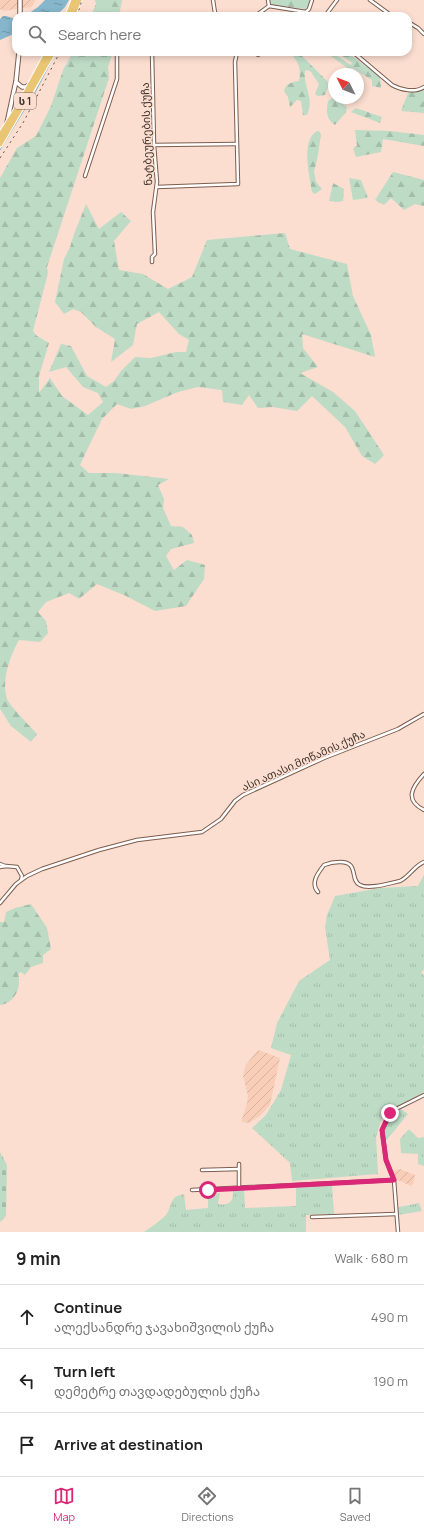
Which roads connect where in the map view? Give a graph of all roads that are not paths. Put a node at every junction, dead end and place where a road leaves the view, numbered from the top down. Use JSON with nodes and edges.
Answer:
{"nodes":[{"id":1,"x":20,"y":0,"type":"edge"},
{"id":2,"x":74,"y":0,"type":"edge"},
{"id":3,"x":79,"y":0,"type":"edge"},
{"id":4,"x":213,"y":0,"type":"edge"},
{"id":5,"x":268,"y":0,"type":"edge"},
{"id":6,"x":312,"y":0,"type":"edge"},
{"id":7,"x":337,"y":0,"type":"edge"},
{"id":8,"x":370,"y":0,"type":"edge"},
{"id":9,"x":269,"y":6,"type":"junction"},
{"id":10,"x":20,"y":12,"type":"edge"},
{"id":11,"x":70,"y":12,"type":"edge"},
{"id":12,"x":74,"y":12,"type":"edge"},
{"id":13,"x":214,"y":12,"type":"edge"},
{"id":14,"x":261,"y":12,"type":"edge"},
{"id":15,"x":306,"y":12,"type":"joint"},
{"id":16,"x":328,"y":12,"type":"edge"},
{"id":17,"x":385,"y":12,"type":"edge"},
{"id":18,"x":412,"y":24,"type":"edge"},
{"id":19,"x":424,"y":34,"type":"edge"},
{"id":20,"x":19,"y":56,"type":"edge"},
{"id":21,"x":46,"y":56,"type":"edge"},
{"id":22,"x":51,"y":56,"type":"edge"},
{"id":23,"x":117,"y":56,"type":"edge"},
{"id":24,"x":152,"y":56,"type":"edge"},
{"id":25,"x":236,"y":56,"type":"edge"},
{"id":26,"x":358,"y":56,"type":"edge"},
{"id":27,"x":16,"y":81,"type":"junction"},
{"id":28,"x":32,"y":82,"type":"junction"},
{"id":29,"x":424,"y":87,"type":"edge"},
{"id":30,"x":5,"y":128,"type":"junction"},
{"id":31,"x":0,"y":136,"type":"edge"},
{"id":32,"x":0,"y":144,"type":"edge"},
{"id":33,"x":237,"y":144,"type":"junction"},
{"id":34,"x":154,"y":145,"type":"junction"},
{"id":35,"x":85,"y":176,"type":"dead end"},
{"id":36,"x":157,"y":187,"type":"junction"},
{"id":37,"x":152,"y":262,"type":"dead end"},
{"id":38,"x":424,"y":714,"type":"edge"},
{"id":39,"x":424,"y":774,"type":"edge"},
{"id":40,"x":424,"y":810,"type":"edge"},
{"id":41,"x":424,"y":862,"type":"edge"},
{"id":42,"x":0,"y":864,"type":"edge"},
{"id":43,"x":6,"y":866,"type":"junction"},
{"id":44,"x":0,"y":867,"type":"edge"},
{"id":45,"x":21,"y":880,"type":"junction"},
{"id":46,"x":318,"y":892,"type":"dead end"},
{"id":47,"x":0,"y":903,"type":"edge"},
{"id":48,"x":424,"y":1095,"type":"edge"},
{"id":49,"x":239,"y":1164,"type":"dead end"},
{"id":50,"x":239,"y":1169,"type":"junction"},
{"id":51,"x":202,"y":1170,"type":"dead end"},
{"id":52,"x":394,"y":1180,"type":"junction"},
{"id":53,"x":240,"y":1188,"type":"junction"},
{"id":54,"x":192,"y":1190,"type":"dead end"},
{"id":55,"x":396,"y":1214,"type":"junction"},
{"id":56,"x":312,"y":1217,"type":"dead end"},
{"id":57,"x":398,"y":1232,"type":"edge"}],
"edges":[{"from":1,"to":10,"type":"street"},
{"from":2,"to":11,"type":"highway"},
{"from":3,"to":12,"type":"highway"},
{"from":4,"to":13,"type":"street"},
{"from":5,"to":9,"type":"street"},
{"from":6,"to":15,"type":"street"},
{"from":7,"to":16,"type":"street"},
{"from":8,"to":17,"type":"street"},
{"from":9,"to":14,"type":"street"},
{"from":9,"to":15,"type":"street"},
{"from":18,"to":19,"type":"street"},
{"from":20,"to":27,"type":"street"},
{"from":21,"to":28,"type":"highway","number":"ს 1"},
{"from":22,"to":32,"type":"highway","number":"ს 1"},
{"from":23,"to":35,"type":"street"},
{"from":24,"to":34,"type":"street","name":"ნატბეურების ქუჩა"},
{"from":25,"to":33,"type":"street"},
{"from":26,"to":29,"type":"street"},
{"from":27,"to":28,"type":"street"},
{"from":27,"to":30,"type":"street"},
{"from":28,"to":30,"type":"highway","number":"ს 1"},
{"from":30,"to":31,"type":"highway","number":"ს 1"},
{"from":33,"to":34,"type":"street"},
{"from":33,"to":36,"type":"street"},
{"from":34,"to":36,"type":"street","name":"ნატბეურების ქუჩა"},
{"from":36,"to":37,"type":"street","name":"ნატბეურების ქუჩა"},
{"from":38,"to":45,"type":"street","name":"ასი ათასი მოწამის ქუჩა"},
{"from":39,"to":40,"type":"street"},
{"from":41,"to":46,"type":"street"},
{"from":42,"to":43,"type":"street"},
{"from":43,"to":44,"type":"street"},
{"from":43,"to":45,"type":"street"},
{"from":45,"to":47,"type":"street","name":"ასი ათასი მოწამის ქუჩა"},
{"from":48,"to":52,"type":"street"},
{"from":49,"to":50,"type":"street"},
{"from":50,"to":51,"type":"street"},
{"from":50,"to":53,"type":"street"},
{"from":52,"to":53,"type":"street"},
{"from":52,"to":55,"type":"street"},
{"from":53,"to":54,"type":"street"},
{"from":55,"to":56,"type":"street"},
{"from":55,"to":57,"type":"street"}]}
